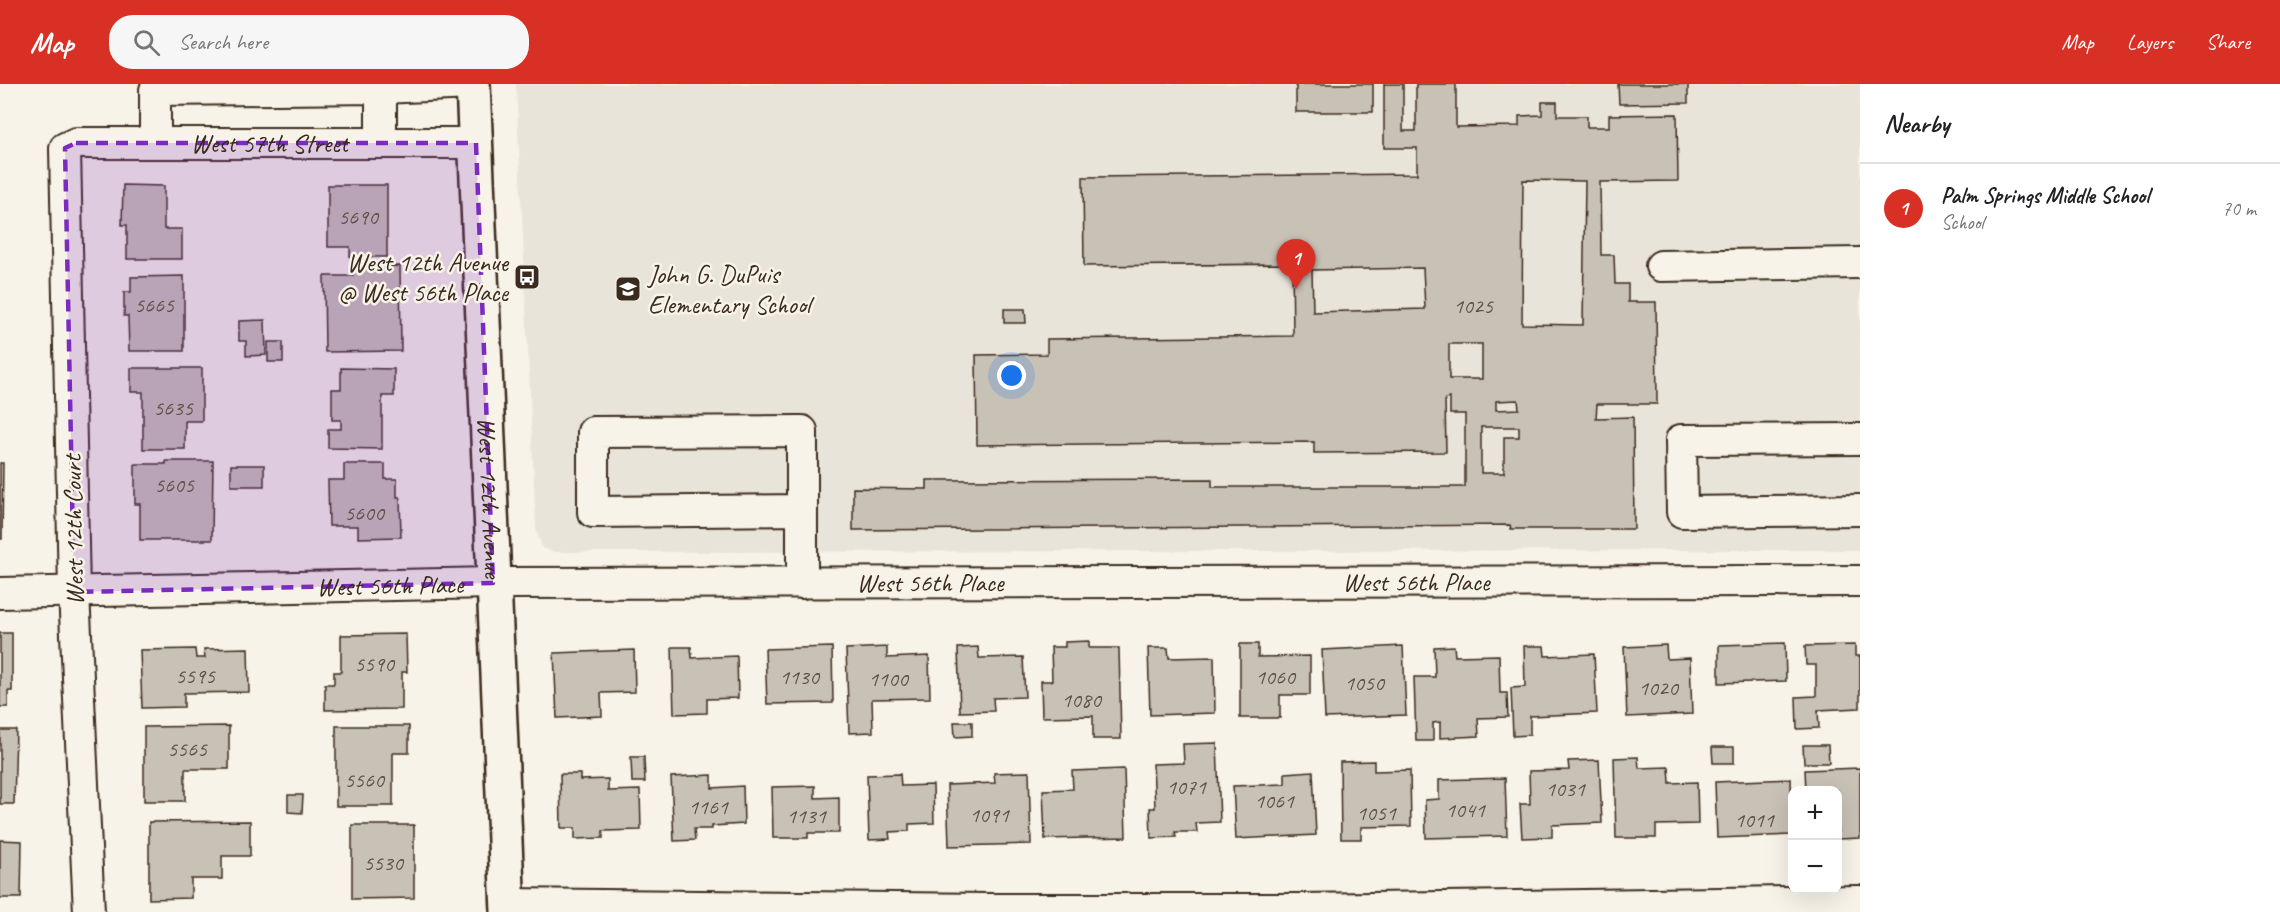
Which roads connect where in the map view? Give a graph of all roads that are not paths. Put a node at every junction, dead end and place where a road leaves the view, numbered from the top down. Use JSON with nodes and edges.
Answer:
{"nodes":[{"id":1,"x":473,"y":84,"type":"edge"},
{"id":2,"x":380,"y":86,"type":"edge"},
{"id":3,"x":155,"y":143,"type":"junction"},
{"id":4,"x":381,"y":143,"type":"junction"},
{"id":5,"x":476,"y":143,"type":"junction"},
{"id":6,"x":64,"y":147,"type":"joint"},
{"id":7,"x":1860,"y":263,"type":"edge"},
{"id":8,"x":1661,"y":266,"type":"dead end"},
{"id":9,"x":1860,"y":439,"type":"edge"},
{"id":10,"x":802,"y":510,"type":"junction"},
{"id":11,"x":1860,"y":510,"type":"edge"},
{"id":12,"x":1860,"y":581,"type":"edge"},
{"id":13,"x":802,"y":583,"type":"junction"},
{"id":14,"x":494,"y":584,"type":"junction"},
{"id":15,"x":74,"y":592,"type":"junction"},
{"id":16,"x":0,"y":593,"type":"edge"},
{"id":17,"x":1860,"y":901,"type":"edge"},
{"id":18,"x":507,"y":908,"type":"edge"},
{"id":19,"x":1625,"y":909,"type":"edge"},
{"id":20,"x":988,"y":910,"type":"edge"},
{"id":21,"x":1300,"y":910,"type":"edge"},
{"id":22,"x":89,"y":912,"type":"edge"}],
"edges":[{"from":1,"to":2,"type":"street"},
{"from":1,"to":5,"type":"main road","name":"West 12th Avenue"},
{"from":2,"to":3,"type":"street"},
{"from":2,"to":4,"type":"street"},
{"from":3,"to":4,"type":"street","name":"West 57th Street"},
{"from":3,"to":6,"type":"street","name":"West 57th Street"},
{"from":4,"to":5,"type":"street","name":"West 57th Street"},
{"from":5,"to":14,"type":"main road","name":"West 12th Avenue"},
{"from":6,"to":15,"type":"street","name":"West 12th Court"},
{"from":7,"to":8,"type":"street"},
{"from":9,"to":11,"type":"street"},
{"from":10,"to":10,"type":"street"},
{"from":10,"to":13,"type":"street"},
{"from":12,"to":13,"type":"street","name":"West 56th Place"},
{"from":13,"to":14,"type":"street","name":"West 56th Place"},
{"from":14,"to":15,"type":"street","name":"West 56th Place"},
{"from":14,"to":18,"type":"main road","name":"West 12th Avenue"},
{"from":15,"to":16,"type":"street","name":"West 56th Place"},
{"from":15,"to":22,"type":"street","name":"West 12th Court"},
{"from":17,"to":19,"type":"street"},
{"from":18,"to":20,"type":"street"},
{"from":19,"to":21,"type":"street"},
{"from":20,"to":21,"type":"street"}]}
